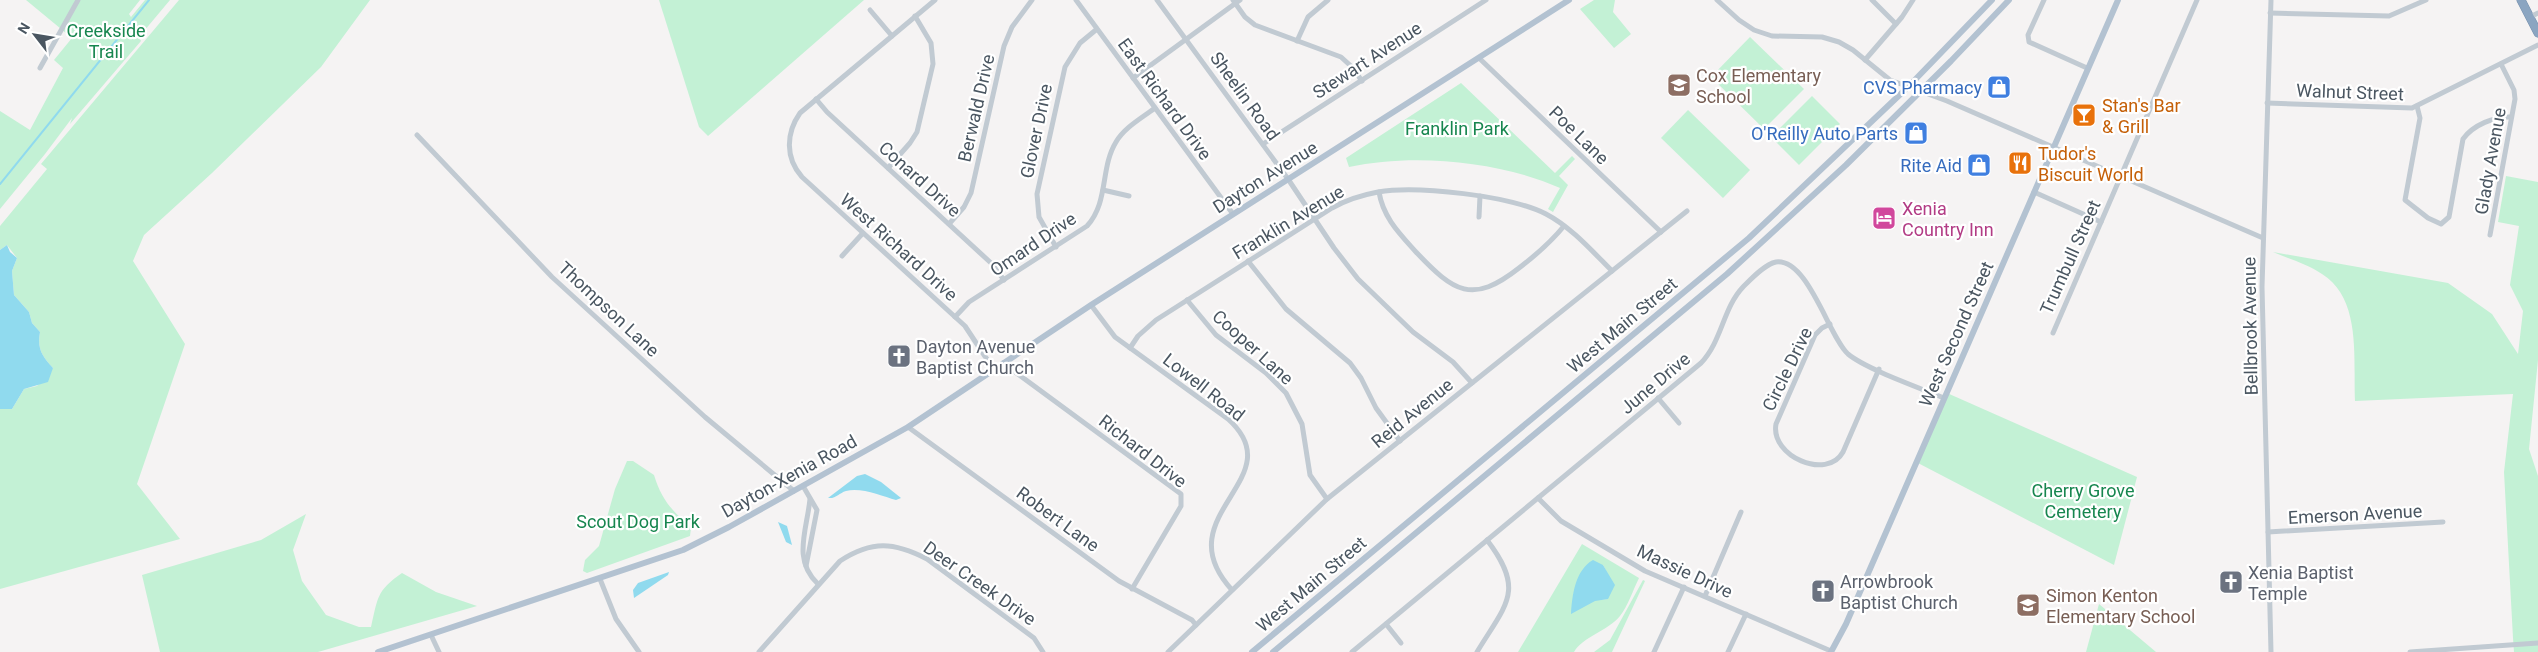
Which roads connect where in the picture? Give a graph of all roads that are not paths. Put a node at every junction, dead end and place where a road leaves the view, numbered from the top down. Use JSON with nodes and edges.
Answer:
{"nodes":[{"id":1,"x":78,"y":0,"type":"edge"},
{"id":2,"x":935,"y":0,"type":"edge"},
{"id":3,"x":1032,"y":0,"type":"edge"},
{"id":4,"x":1076,"y":0,"type":"edge"},
{"id":5,"x":1157,"y":0,"type":"edge"},
{"id":6,"x":1328,"y":0,"type":"edge"},
{"id":7,"x":1486,"y":0,"type":"edge"},
{"id":8,"x":1569,"y":0,"type":"edge"},
{"id":9,"x":1717,"y":0,"type":"edge"},
{"id":10,"x":1872,"y":0,"type":"edge"},
{"id":11,"x":1913,"y":0,"type":"edge"},
{"id":12,"x":1992,"y":0,"type":"edge"},
{"id":13,"x":2009,"y":0,"type":"edge"},
{"id":14,"x":2044,"y":0,"type":"edge"},
{"id":15,"x":2118,"y":0,"type":"edge"},
{"id":16,"x":2197,"y":0,"type":"edge"},
{"id":17,"x":2270,"y":0,"type":"edge"},
{"id":18,"x":2426,"y":0,"type":"edge"},
{"id":19,"x":2521,"y":0,"type":"edge"},
{"id":20,"x":1236,"y":1,"type":"edge"},
{"id":21,"x":870,"y":10,"type":"dead end"},
{"id":22,"x":2270,"y":13,"type":"junction"},
{"id":23,"x":2538,"y":13,"type":"edge"},
{"id":24,"x":915,"y":16,"type":"junction"},
{"id":25,"x":2530,"y":17,"type":"junction"},
{"id":26,"x":1896,"y":24,"type":"junction"},
{"id":27,"x":1097,"y":30,"type":"junction"},
{"id":28,"x":2538,"y":33,"type":"edge"},
{"id":29,"x":892,"y":36,"type":"junction"},
{"id":30,"x":1186,"y":40,"type":"junction"},
{"id":31,"x":1297,"y":41,"type":"junction"},
{"id":32,"x":2538,"y":46,"type":"edge"},
{"id":33,"x":1479,"y":58,"type":"junction"},
{"id":34,"x":1865,"y":60,"type":"junction"},
{"id":35,"x":2502,"y":64,"type":"junction"},
{"id":36,"x":40,"y":68,"type":"dead end"},
{"id":37,"x":2088,"y":68,"type":"junction"},
{"id":38,"x":1133,"y":78,"type":"junction"},
{"id":39,"x":1362,"y":81,"type":"junction"},
{"id":40,"x":1909,"y":86,"type":"junction"},
{"id":41,"x":1920,"y":90,"type":"junction"},
{"id":42,"x":816,"y":99,"type":"junction"},
{"id":43,"x":2267,"y":103,"type":"junction"},
{"id":44,"x":2417,"y":106,"type":"junction"},
{"id":45,"x":1155,"y":108,"type":"junction"},
{"id":46,"x":2511,"y":118,"type":"junction"},
{"id":47,"x":418,"y":135,"type":"dead end"},
{"id":48,"x":1263,"y":144,"type":"junction"},
{"id":49,"x":2053,"y":147,"type":"junction"},
{"id":50,"x":888,"y":168,"type":"junction"},
{"id":51,"x":2120,"y":177,"type":"junction"},
{"id":52,"x":1288,"y":179,"type":"junction"},
{"id":53,"x":1103,"y":190,"type":"junction"},
{"id":54,"x":1379,"y":192,"type":"junction"},
{"id":55,"x":2034,"y":192,"type":"junction"},
{"id":56,"x":1129,"y":196,"type":"dead end"},
{"id":57,"x":1480,"y":196,"type":"junction"},
{"id":58,"x":1687,"y":211,"type":"dead end"},
{"id":59,"x":1233,"y":214,"type":"junction"},
{"id":60,"x":1479,"y":217,"type":"dead end"},
{"id":61,"x":1315,"y":219,"type":"junction"},
{"id":62,"x":2101,"y":222,"type":"junction"},
{"id":63,"x":949,"y":224,"type":"junction"},
{"id":64,"x":1564,"y":226,"type":"junction"},
{"id":65,"x":1661,"y":232,"type":"junction"},
{"id":66,"x":863,"y":233,"type":"junction"},
{"id":67,"x":2490,"y":235,"type":"dead end"},
{"id":68,"x":2263,"y":238,"type":"junction"},
{"id":69,"x":1056,"y":247,"type":"junction"},
{"id":70,"x":842,"y":256,"type":"dead end"},
{"id":71,"x":1248,"y":261,"type":"junction"},
{"id":72,"x":1612,"y":270,"type":"junction"},
{"id":73,"x":1004,"y":280,"type":"junction"},
{"id":74,"x":1187,"y":300,"type":"junction"},
{"id":75,"x":1091,"y":305,"type":"junction"},
{"id":76,"x":955,"y":317,"type":"junction"},
{"id":77,"x":1830,"y":324,"type":"junction"},
{"id":78,"x":2053,"y":333,"type":"dead end"},
{"id":79,"x":1130,"y":348,"type":"junction"},
{"id":80,"x":1003,"y":363,"type":"junction"},
{"id":81,"x":994,"y":370,"type":"junction"},
{"id":82,"x":1879,"y":370,"type":"junction"},
{"id":83,"x":977,"y":381,"type":"joint"},
{"id":84,"x":1472,"y":383,"type":"junction"},
{"id":85,"x":1658,"y":398,"type":"junction"},
{"id":86,"x":1944,"y":398,"type":"junction"},
{"id":87,"x":1679,"y":423,"type":"dead end"},
{"id":88,"x":908,"y":427,"type":"junction"},
{"id":89,"x":1400,"y":441,"type":"junction"},
{"id":90,"x":803,"y":486,"type":"junction"},
{"id":91,"x":794,"y":491,"type":"junction"},
{"id":92,"x":1538,"y":498,"type":"junction"},
{"id":93,"x":1327,"y":499,"type":"junction"},
{"id":94,"x":1741,"y":512,"type":"dead end"},
{"id":95,"x":2443,"y":522,"type":"dead end"},
{"id":96,"x":2268,"y":532,"type":"junction"},
{"id":97,"x":1487,"y":540,"type":"junction"},
{"id":98,"x":600,"y":579,"type":"junction"},
{"id":99,"x":818,"y":584,"type":"junction"},
{"id":100,"x":1684,"y":587,"type":"junction"},
{"id":101,"x":1232,"y":590,"type":"junction"},
{"id":102,"x":1134,"y":591,"type":"junction"},
{"id":103,"x":1705,"y":596,"type":"junction"},
{"id":104,"x":1746,"y":614,"type":"junction"},
{"id":105,"x":1386,"y":624,"type":"junction"},
{"id":106,"x":1196,"y":625,"type":"junction"},
{"id":107,"x":432,"y":635,"type":"junction"},
{"id":108,"x":1401,"y":643,"type":"dead end"},
{"id":109,"x":2538,"y":643,"type":"edge"},
{"id":110,"x":1831,"y":651,"type":"edge"},
{"id":111,"x":378,"y":652,"type":"edge"},
{"id":112,"x":439,"y":652,"type":"edge"},
{"id":113,"x":640,"y":652,"type":"edge"},
{"id":114,"x":759,"y":652,"type":"edge"},
{"id":115,"x":1043,"y":652,"type":"edge"},
{"id":116,"x":1168,"y":652,"type":"edge"},
{"id":117,"x":1252,"y":652,"type":"edge"},
{"id":118,"x":1273,"y":652,"type":"edge"},
{"id":119,"x":1352,"y":652,"type":"edge"},
{"id":120,"x":1477,"y":652,"type":"edge"},
{"id":121,"x":1654,"y":652,"type":"edge"},
{"id":122,"x":1728,"y":652,"type":"edge"},
{"id":123,"x":2271,"y":652,"type":"edge"},
{"id":124,"x":2410,"y":652,"type":"edge"}],
"edges":[{"from":1,"to":36,"type":"street"},
{"from":2,"to":24,"type":"street"},
{"from":3,"to":63,"type":"street","name":"Berwald Drive"},
{"from":4,"to":27,"type":"street","name":"East Richard Drive"},
{"from":5,"to":30,"type":"street","name":"Sheelin Road"},
{"from":6,"to":31,"type":"street"},
{"from":7,"to":39,"type":"street","name":"Stewart Avenue"},
{"from":8,"to":33,"type":"main road","name":"Dayton Avenue"},
{"from":9,"to":34,"type":"street"},
{"from":10,"to":26,"type":"street"},
{"from":11,"to":26,"type":"street"},
{"from":12,"to":40,"type":"main road","name":"West Main Street"},
{"from":13,"to":41,"type":"main road","name":"West Main Street"},
{"from":14,"to":37,"type":"street"},
{"from":15,"to":37,"type":"main road","name":"West Second Street"},
{"from":16,"to":51,"type":"street","name":"Trumbull Street"},
{"from":17,"to":22,"type":"street","name":"Bellbrook Avenue"},
{"from":18,"to":22,"type":"street"},
{"from":19,"to":25,"type":"highway"},
{"from":20,"to":30,"type":"street"},
{"from":20,"to":31,"type":"street"},
{"from":21,"to":29,"type":"street"},
{"from":22,"to":43,"type":"street","name":"Bellbrook Avenue"},
{"from":23,"to":25,"type":"street"},
{"from":24,"to":29,"type":"street"},
{"from":24,"to":50,"type":"street"},
{"from":25,"to":28,"type":"highway"},
{"from":26,"to":34,"type":"street"},
{"from":27,"to":38,"type":"street","name":"East Richard Drive"},
{"from":27,"to":69,"type":"street","name":"Glover Drive"},
{"from":29,"to":42,"type":"street"},
{"from":30,"to":38,"type":"street"},
{"from":30,"to":48,"type":"street","name":"Sheelin Road"},
{"from":31,"to":39,"type":"street"},
{"from":32,"to":35,"type":"street","name":"Walnut Street"},
{"from":33,"to":52,"type":"main road","name":"Dayton Avenue"},
{"from":33,"to":65,"type":"street","name":"Poe Lane"},
{"from":34,"to":40,"type":"street"},
{"from":35,"to":44,"type":"street","name":"Walnut Street"},
{"from":35,"to":46,"type":"street","name":"Glady Avenue"},
{"from":37,"to":49,"type":"main road","name":"West Second Street"},
{"from":38,"to":45,"type":"street","name":"East Richard Drive"},
{"from":39,"to":48,"type":"street","name":"Stewart Avenue"},
{"from":40,"to":41,"type":"street"},
{"from":40,"to":117,"type":"main road","name":"West Main Street"},
{"from":41,"to":49,"type":"street"},
{"from":41,"to":118,"type":"main road","name":"West Main Street"},
{"from":42,"to":50,"type":"street","name":"Conard Drive"},
{"from":42,"to":66,"type":"street","name":"West Richard Drive"},
{"from":43,"to":44,"type":"street","name":"Walnut Street"},
{"from":43,"to":68,"type":"street","name":"Bellbrook Avenue"},
{"from":44,"to":46,"type":"street"},
{"from":45,"to":53,"type":"street","name":"Omard Drive"},
{"from":45,"to":59,"type":"street","name":"East Richard Drive"},
{"from":46,"to":67,"type":"street","name":"Glady Avenue"},
{"from":47,"to":91,"type":"street","name":"Thompson Lane"},
{"from":48,"to":52,"type":"street","name":"Sheelin Road"},
{"from":49,"to":51,"type":"street"},
{"from":49,"to":55,"type":"main road","name":"West Second Street"},
{"from":50,"to":63,"type":"street","name":"Conard Drive"},
{"from":51,"to":62,"type":"street","name":"Trumbull Street"},
{"from":51,"to":68,"type":"street"},
{"from":52,"to":59,"type":"main road","name":"Dayton Avenue"},
{"from":52,"to":61,"type":"street","name":"Sheelin Road"},
{"from":53,"to":56,"type":"street"},
{"from":53,"to":69,"type":"street","name":"Omard Drive"},
{"from":54,"to":57,"type":"street","name":"Franklin Avenue"},
{"from":54,"to":61,"type":"street","name":"Franklin Avenue"},
{"from":54,"to":64,"type":"street"},
{"from":55,"to":62,"type":"street"},
{"from":55,"to":86,"type":"main road","name":"West Second Street"},
{"from":57,"to":60,"type":"street"},
{"from":57,"to":64,"type":"street","name":"Franklin Avenue"},
{"from":58,"to":65,"type":"street","name":"Reid Avenue"},
{"from":59,"to":75,"type":"main road","name":"Dayton Avenue"},
{"from":61,"to":71,"type":"street","name":"Franklin Avenue"},
{"from":61,"to":84,"type":"street","name":"Sheelin Road"},
{"from":62,"to":78,"type":"street","name":"Trumbull Street"},
{"from":63,"to":73,"type":"street","name":"Conard Drive"},
{"from":64,"to":72,"type":"street","name":"Franklin Avenue"},
{"from":65,"to":72,"type":"street","name":"Reid Avenue"},
{"from":66,"to":70,"type":"street"},
{"from":66,"to":76,"type":"street","name":"West Richard Drive"},
{"from":68,"to":96,"type":"street","name":"Bellbrook Avenue"},
{"from":69,"to":73,"type":"street","name":"Omard Drive"},
{"from":71,"to":74,"type":"street","name":"Franklin Avenue"},
{"from":71,"to":89,"type":"street"},
{"from":72,"to":84,"type":"street","name":"Reid Avenue"},
{"from":73,"to":76,"type":"street","name":"Omard Drive"},
{"from":74,"to":79,"type":"street","name":"Franklin Avenue"},
{"from":74,"to":93,"type":"street","name":"Cooper Lane"},
{"from":75,"to":79,"type":"street","name":"Lowell Road"},
{"from":75,"to":80,"type":"main road","name":"Dayton Avenue"},
{"from":76,"to":81,"type":"street","name":"West Richard Drive"},
{"from":77,"to":82,"type":"street","name":"June Drive"},
{"from":77,"to":82,"type":"street","name":"Circle Drive"},
{"from":77,"to":85,"type":"street","name":"June Drive"},
{"from":79,"to":101,"type":"street","name":"Lowell Road"},
{"from":80,"to":81,"type":"main road","name":"Dayton Avenue"},
{"from":80,"to":102,"type":"street","name":"Richard Drive"},
{"from":81,"to":83,"type":"main road","name":"Dayton Avenue"},
{"from":82,"to":86,"type":"street","name":"June Drive"},
{"from":83,"to":88,"type":"main road","name":"Dayton-Xenia Road"},
{"from":84,"to":89,"type":"street","name":"Reid Avenue"},
{"from":85,"to":87,"type":"street"},
{"from":85,"to":92,"type":"street","name":"June Drive"},
{"from":86,"to":110,"type":"main road","name":"West Second Street"},
{"from":88,"to":90,"type":"main road","name":"Dayton-Xenia Road"},
{"from":88,"to":102,"type":"street","name":"Robert Lane"},
{"from":89,"to":93,"type":"street","name":"Reid Avenue"},
{"from":90,"to":91,"type":"main road","name":"Dayton-Xenia Road"},
{"from":90,"to":99,"type":"street"},
{"from":91,"to":98,"type":"main road","name":"Dayton-Xenia Road"},
{"from":92,"to":97,"type":"street","name":"June Drive"},
{"from":92,"to":100,"type":"street","name":"Massie Drive"},
{"from":93,"to":101,"type":"street","name":"Reid Avenue"},
{"from":94,"to":103,"type":"street"},
{"from":95,"to":96,"type":"street","name":"Emerson Avenue"},
{"from":96,"to":123,"type":"street","name":"Bellbrook Avenue"},
{"from":97,"to":105,"type":"street","name":"June Drive"},
{"from":97,"to":120,"type":"street"},
{"from":98,"to":107,"type":"main road","name":"Dayton-Xenia Road"},
{"from":98,"to":113,"type":"street"},
{"from":99,"to":114,"type":"street","name":"Deer Creek Drive"},
{"from":99,"to":115,"type":"street","name":"Deer Creek Drive"},
{"from":100,"to":103,"type":"street","name":"Massie Drive"},
{"from":100,"to":121,"type":"street"},
{"from":101,"to":106,"type":"street","name":"Reid Avenue"},
{"from":102,"to":106,"type":"street","name":"Robert Lane"},
{"from":103,"to":104,"type":"street","name":"Massie Drive"},
{"from":104,"to":110,"type":"street","name":"Massie Drive"},
{"from":104,"to":122,"type":"street"},
{"from":105,"to":108,"type":"street"},
{"from":105,"to":119,"type":"street","name":"June Drive"},
{"from":106,"to":116,"type":"street","name":"Reid Avenue"},
{"from":107,"to":111,"type":"main road","name":"Dayton-Xenia Road"},
{"from":107,"to":112,"type":"street"},
{"from":109,"to":124,"type":"street"}]}
